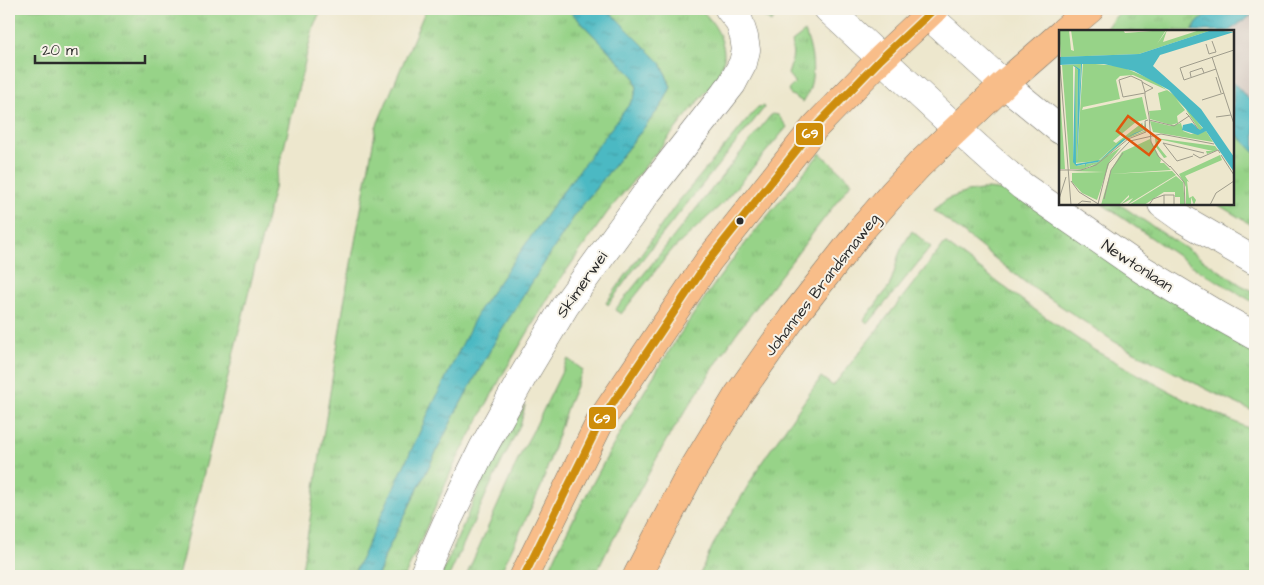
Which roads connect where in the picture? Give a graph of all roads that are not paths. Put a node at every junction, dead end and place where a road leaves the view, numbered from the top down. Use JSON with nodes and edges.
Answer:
{"nodes":[{"id":1,"x":730,"y":9,"type":"edge"},
{"id":2,"x":828,"y":9,"type":"edge"},
{"id":3,"x":1090,"y":9,"type":"edge"},
{"id":4,"x":928,"y":11,"type":"edge"},
{"id":5,"x":1065,"y":30,"type":"edge"},
{"id":6,"x":1059,"y":36,"type":"edge"},
{"id":7,"x":881,"y":59,"type":"junction"},
{"id":8,"x":1004,"y":84,"type":"junction"},
{"id":9,"x":956,"y":129,"type":"junction"},
{"id":10,"x":1059,"y":129,"type":"edge"},
{"id":11,"x":1163,"y":205,"type":"edge"},
{"id":12,"x":1255,"y":261,"type":"edge"},
{"id":13,"x":1255,"y":336,"type":"edge"},
{"id":14,"x":423,"y":576,"type":"edge"},
{"id":15,"x":524,"y":576,"type":"edge"},
{"id":16,"x":636,"y":576,"type":"edge"}],
"edges":[{"from":1,"to":14,"type":"street","name":"Skimerwei"},
{"from":2,"to":7,"type":"street","name":"Newtonlaan"},
{"from":3,"to":5,"type":"main road"},
{"from":4,"to":7,"type":"main road"},
{"from":4,"to":8,"type":"street"},
{"from":6,"to":8,"type":"main road","name":"Johannes Brandsmaweg"},
{"from":7,"to":9,"type":"street","name":"Newtonlaan"},
{"from":7,"to":15,"type":"main road"},
{"from":8,"to":9,"type":"main road","name":"Johannes Brandsmaweg"},
{"from":8,"to":10,"type":"street"},
{"from":9,"to":13,"type":"street","name":"Newtonlaan"},
{"from":9,"to":16,"type":"main road","name":"Johannes Brandsmaweg"},
{"from":11,"to":12,"type":"street"}]}
